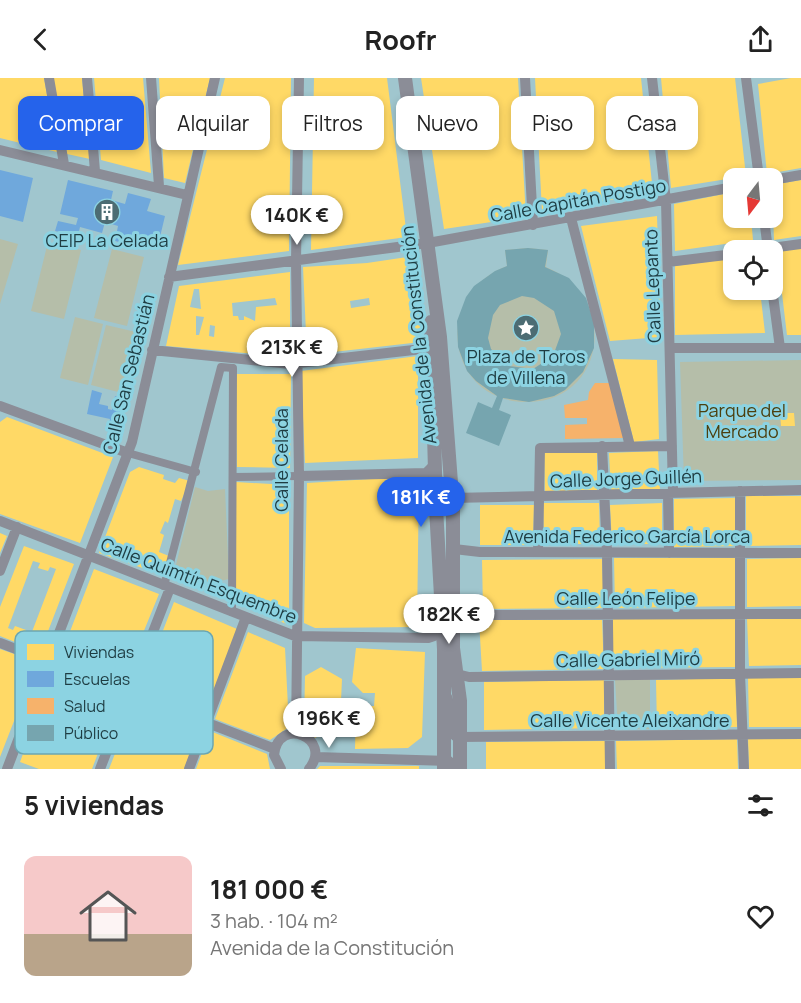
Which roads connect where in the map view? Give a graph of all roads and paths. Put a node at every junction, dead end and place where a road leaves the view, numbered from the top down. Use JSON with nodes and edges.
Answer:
{"nodes":[{"id":1,"x":49,"y":78,"type":"edge"},
{"id":2,"x":87,"y":78,"type":"edge"},
{"id":3,"x":152,"y":78,"type":"edge"},
{"id":4,"x":215,"y":78,"type":"edge"},
{"id":5,"x":299,"y":78,"type":"edge"},
{"id":6,"x":405,"y":78,"type":"edge"},
{"id":7,"x":525,"y":78,"type":"edge"},
{"id":8,"x":652,"y":78,"type":"edge"},
{"id":9,"x":746,"y":78,"type":"edge"},
{"id":10,"x":0,"y":150,"type":"edge"},
{"id":11,"x":64,"y":164,"type":"junction"},
{"id":12,"x":758,"y":168,"type":"edge"},
{"id":13,"x":95,"y":171,"type":"junction"},
{"id":14,"x":801,"y":175,"type":"edge"},
{"id":15,"x":783,"y":178,"type":"edge"},
{"id":16,"x":159,"y":186,"type":"junction"},
{"id":17,"x":723,"y":189,"type":"edge"},
{"id":18,"x":187,"y":195,"type":"junction"},
{"id":19,"x":666,"y":201,"type":"junction"},
{"id":20,"x":571,"y":218,"type":"junction"},
{"id":21,"x":533,"y":225,"type":"junction"},
{"id":22,"x":428,"y":243,"type":"junction"},
{"id":23,"x":801,"y":244,"type":"edge"},
{"id":24,"x":783,"y":247,"type":"edge"},
{"id":25,"x":723,"y":255,"type":"edge"},
{"id":26,"x":296,"y":261,"type":"junction"},
{"id":27,"x":668,"y":262,"type":"junction"},
{"id":28,"x":169,"y":277,"type":"junction"},
{"id":29,"x":432,"y":287,"type":"junction"},
{"id":30,"x":774,"y":300,"type":"edge"},
{"id":31,"x":431,"y":348,"type":"junction"},
{"id":32,"x":671,"y":348,"type":"junction"},
{"id":33,"x":780,"y":348,"type":"junction"},
{"id":34,"x":801,"y":348,"type":"edge"},
{"id":35,"x":153,"y":350,"type":"junction"},
{"id":36,"x":297,"y":362,"type":"junction"},
{"id":37,"x":0,"y":406,"type":"edge"},
{"id":38,"x":433,"y":428,"type":"junction"},
{"id":39,"x":602,"y":446,"type":"junction"},
{"id":40,"x":630,"y":446,"type":"junction"},
{"id":41,"x":672,"y":447,"type":"junction"},
{"id":42,"x":128,"y":453,"type":"junction"},
{"id":43,"x":434,"y":465,"type":"junction"},
{"id":44,"x":196,"y":472,"type":"junction"},
{"id":45,"x":299,"y":476,"type":"junction"},
{"id":46,"x":233,"y":477,"type":"junction"},
{"id":47,"x":801,"y":490,"type":"edge"},
{"id":48,"x":740,"y":491,"type":"junction"},
{"id":49,"x":670,"y":494,"type":"junction"},
{"id":50,"x":604,"y":495,"type":"junction"},
{"id":51,"x":540,"y":497,"type":"junction"},
{"id":52,"x":453,"y":498,"type":"junction"},
{"id":53,"x":0,"y":521,"type":"edge"},
{"id":54,"x":17,"y":527,"type":"junction"},
{"id":55,"x":454,"y":549,"type":"junction"},
{"id":56,"x":538,"y":552,"type":"junction"},
{"id":57,"x":607,"y":552,"type":"junction"},
{"id":58,"x":669,"y":553,"type":"junction"},
{"id":59,"x":801,"y":553,"type":"edge"},
{"id":60,"x":740,"y":554,"type":"junction"},
{"id":61,"x":87,"y":555,"type":"junction"},
{"id":62,"x":0,"y":571,"type":"edge"},
{"id":63,"x":167,"y":587,"type":"junction"},
{"id":64,"x":232,"y":612,"type":"junction"},
{"id":65,"x":608,"y":614,"type":"junction"},
{"id":66,"x":801,"y":614,"type":"edge"},
{"id":67,"x":740,"y":615,"type":"junction"},
{"id":68,"x":246,"y":617,"type":"junction"},
{"id":69,"x":448,"y":628,"type":"junction"},
{"id":70,"x":59,"y":631,"type":"edge"},
{"id":71,"x":151,"y":631,"type":"edge"},
{"id":72,"x":296,"y":636,"type":"junction"},
{"id":73,"x":428,"y":638,"type":"junction"},
{"id":74,"x":0,"y":643,"type":"edge"},
{"id":75,"x":15,"y":649,"type":"edge"},
{"id":76,"x":444,"y":649,"type":"junction"},
{"id":77,"x":801,"y":673,"type":"edge"},
{"id":78,"x":457,"y":674,"type":"junction"},
{"id":79,"x":740,"y":674,"type":"junction"},
{"id":80,"x":609,"y":676,"type":"junction"},
{"id":81,"x":445,"y":693,"type":"junction"},
{"id":82,"x":213,"y":706,"type":"edge"},
{"id":83,"x":213,"y":724,"type":"edge"},
{"id":84,"x":296,"y":733,"type":"junction"},
{"id":85,"x":801,"y":734,"type":"edge"},
{"id":86,"x":743,"y":735,"type":"junction"},
{"id":87,"x":610,"y":736,"type":"junction"},
{"id":88,"x":460,"y":737,"type":"junction"},
{"id":89,"x":15,"y":747,"type":"edge"},
{"id":90,"x":275,"y":749,"type":"junction"},
{"id":91,"x":106,"y":754,"type":"edge"},
{"id":92,"x":195,"y":754,"type":"edge"},
{"id":93,"x":315,"y":757,"type":"junction"},
{"id":94,"x":448,"y":766,"type":"edge"},
{"id":95,"x":7,"y":767,"type":"edge"},
{"id":96,"x":100,"y":769,"type":"edge"},
{"id":97,"x":189,"y":769,"type":"edge"},
{"id":98,"x":281,"y":769,"type":"edge"},
{"id":99,"x":309,"y":769,"type":"edge"},
{"id":100,"x":460,"y":769,"type":"edge"},
{"id":101,"x":610,"y":769,"type":"edge"},
{"id":102,"x":744,"y":769,"type":"edge"}],
"edges":[{"from":1,"to":11,"type":"street"},
{"from":2,"to":13,"type":"street"},
{"from":3,"to":16,"type":"street"},
{"from":4,"to":18,"type":"street","name":"Calle San Sebastián"},
{"from":5,"to":26,"type":"street","name":"Calle Celada"},
{"from":6,"to":22,"type":"street","name":"Avenida de la Constitución"},
{"from":7,"to":21,"type":"street"},
{"from":8,"to":19,"type":"street","name":"Calle Lepanto"},
{"from":9,"to":12,"type":"street"},
{"from":10,"to":11,"type":"street"},
{"from":11,"to":13,"type":"street"},
{"from":13,"to":16,"type":"street"},
{"from":14,"to":15,"type":"street"},
{"from":16,"to":18,"type":"street"},
{"from":17,"to":19,"type":"street","name":"Calle Capitán Postigo"},
{"from":18,"to":28,"type":"street","name":"Calle San Sebastián"},
{"from":19,"to":20,"type":"street","name":"Calle Capitán Postigo"},
{"from":19,"to":27,"type":"street","name":"Calle Lepanto"},
{"from":20,"to":21,"type":"street","name":"Calle Capitán Postigo"},
{"from":20,"to":40,"type":"street"},
{"from":21,"to":22,"type":"street","name":"Calle Capitán Postigo"},
{"from":22,"to":26,"type":"street","name":"Calle Capitán Postigo"},
{"from":22,"to":29,"type":"street","name":"Avenida de la Constitución"},
{"from":23,"to":24,"type":"street"},
{"from":25,"to":27,"type":"street"},
{"from":26,"to":28,"type":"street","name":"Calle Capitán Postigo"},
{"from":26,"to":36,"type":"street","name":"Calle Celada"},
{"from":27,"to":32,"type":"street","name":"Calle Lepanto"},
{"from":28,"to":35,"type":"street","name":"Calle San Sebastián"},
{"from":29,"to":31,"type":"street"},
{"from":29,"to":52,"type":"street","name":"Avenida de la Constitución"},
{"from":30,"to":33,"type":"street"},
{"from":31,"to":36,"type":"street"},
{"from":31,"to":38,"type":"street"},
{"from":32,"to":33,"type":"street"},
{"from":32,"to":41,"type":"street","name":"Calle Lepanto"},
{"from":33,"to":34,"type":"street"},
{"from":35,"to":36,"type":"street"},
{"from":35,"to":42,"type":"street","name":"Calle San Sebastián"},
{"from":36,"to":45,"type":"street","name":"Calle Celada"},
{"from":37,"to":42,"type":"street"},
{"from":38,"to":43,"type":"street"},
{"from":38,"to":52,"type":"street"},
{"from":39,"to":40,"type":"street"},
{"from":39,"to":50,"type":"street"},
{"from":39,"to":51,"type":"street"},
{"from":40,"to":41,"type":"street"},
{"from":41,"to":49,"type":"street","name":"Calle Lepanto"},
{"from":42,"to":44,"type":"street"},
{"from":42,"to":61,"type":"street","name":"Calle San Sebastián"},
{"from":43,"to":45,"type":"street"},
{"from":43,"to":69,"type":"street"},
{"from":44,"to":46,"type":"street"},
{"from":44,"to":63,"type":"street"},
{"from":45,"to":46,"type":"street"},
{"from":45,"to":72,"type":"street","name":"Calle Celada"},
{"from":46,"to":64,"type":"street"},
{"from":47,"to":48,"type":"street","name":"Calle Jorge Guillén"},
{"from":48,"to":49,"type":"street","name":"Calle Jorge Guillén"},
{"from":48,"to":60,"type":"street"},
{"from":49,"to":50,"type":"street","name":"Calle Jorge Guillén"},
{"from":49,"to":58,"type":"street","name":"Calle Lepanto"},
{"from":50,"to":51,"type":"street","name":"Calle Jorge Guillén"},
{"from":50,"to":57,"type":"street"},
{"from":51,"to":52,"type":"street","name":"Calle Jorge Guillén"},
{"from":51,"to":56,"type":"street"},
{"from":52,"to":55,"type":"street","name":"Avenida de la Constitución"},
{"from":53,"to":54,"type":"street","name":"Calle Quimtín Esquembre"},
{"from":54,"to":61,"type":"street","name":"Calle Quimtín Esquembre"},
{"from":54,"to":62,"type":"street"},
{"from":55,"to":56,"type":"street","name":"Avenida Federico García Lorca"},
{"from":55,"to":69,"type":"street","name":"Avenida de la Constitución"},
{"from":56,"to":57,"type":"street","name":"Avenida Federico García Lorca"},
{"from":57,"to":58,"type":"street","name":"Avenida Federico García Lorca"},
{"from":57,"to":65,"type":"street"},
{"from":58,"to":60,"type":"street","name":"Avenida Federico García Lorca"},
{"from":59,"to":60,"type":"street","name":"Avenida Federico García Lorca"},
{"from":60,"to":67,"type":"street"},
{"from":61,"to":63,"type":"street","name":"Calle Quimtín Esquembre"},
{"from":61,"to":70,"type":"street","name":"Calle San Sebastián"},
{"from":63,"to":64,"type":"street","name":"Calle Quimtín Esquembre"},
{"from":63,"to":71,"type":"street"},
{"from":64,"to":68,"type":"street","name":"Calle Quimtín Esquembre"},
{"from":65,"to":67,"type":"street","name":"Calle León Felipe"},
{"from":65,"to":69,"type":"street","name":"Calle León Felipe"},
{"from":65,"to":80,"type":"street"},
{"from":66,"to":67,"type":"street","name":"Calle León Felipe"},
{"from":67,"to":79,"type":"street"},
{"from":68,"to":72,"type":"street","name":"Calle Quimtín Esquembre"},
{"from":68,"to":82,"type":"street"},
{"from":69,"to":73,"type":"street","name":"Calle León Felipe"},
{"from":69,"to":76,"type":"street"},
{"from":69,"to":78,"type":"street","name":"Avenida de la Constitución"},
{"from":72,"to":73,"type":"street","name":"Calle Quimtín Esquembre"},
{"from":72,"to":84,"type":"street","name":"Calle Celada"},
{"from":73,"to":76,"type":"street"},
{"from":74,"to":75,"type":"street"},
{"from":76,"to":81,"type":"street"},
{"from":77,"to":79,"type":"street","name":"Calle Gabriel Miró"},
{"from":78,"to":80,"type":"street","name":"Calle Gabriel Miró"},
{"from":78,"to":88,"type":"street","name":"Avenida de la Constitución"},
{"from":79,"to":80,"type":"street","name":"Calle Gabriel Miró"},
{"from":79,"to":86,"type":"street"},
{"from":80,"to":87,"type":"street"},
{"from":81,"to":88,"type":"street"},
{"from":81,"to":94,"type":"street"},
{"from":83,"to":90,"type":"street"},
{"from":84,"to":90,"type":"street"},
{"from":84,"to":93,"type":"street"},
{"from":85,"to":86,"type":"street","name":"Calle Vicente Aleixandre"},
{"from":86,"to":87,"type":"street","name":"Calle Vicente Aleixandre"},
{"from":86,"to":102,"type":"street"},
{"from":87,"to":88,"type":"street","name":"Calle Vicente Aleixandre"},
{"from":87,"to":101,"type":"street"},
{"from":88,"to":100,"type":"street","name":"Avenida de la Constitución"},
{"from":89,"to":95,"type":"street","name":"Calle San Sebastián"},
{"from":90,"to":98,"type":"street"},
{"from":91,"to":96,"type":"street"},
{"from":92,"to":97,"type":"street"},
{"from":93,"to":94,"type":"street"},
{"from":93,"to":99,"type":"street"}]}
